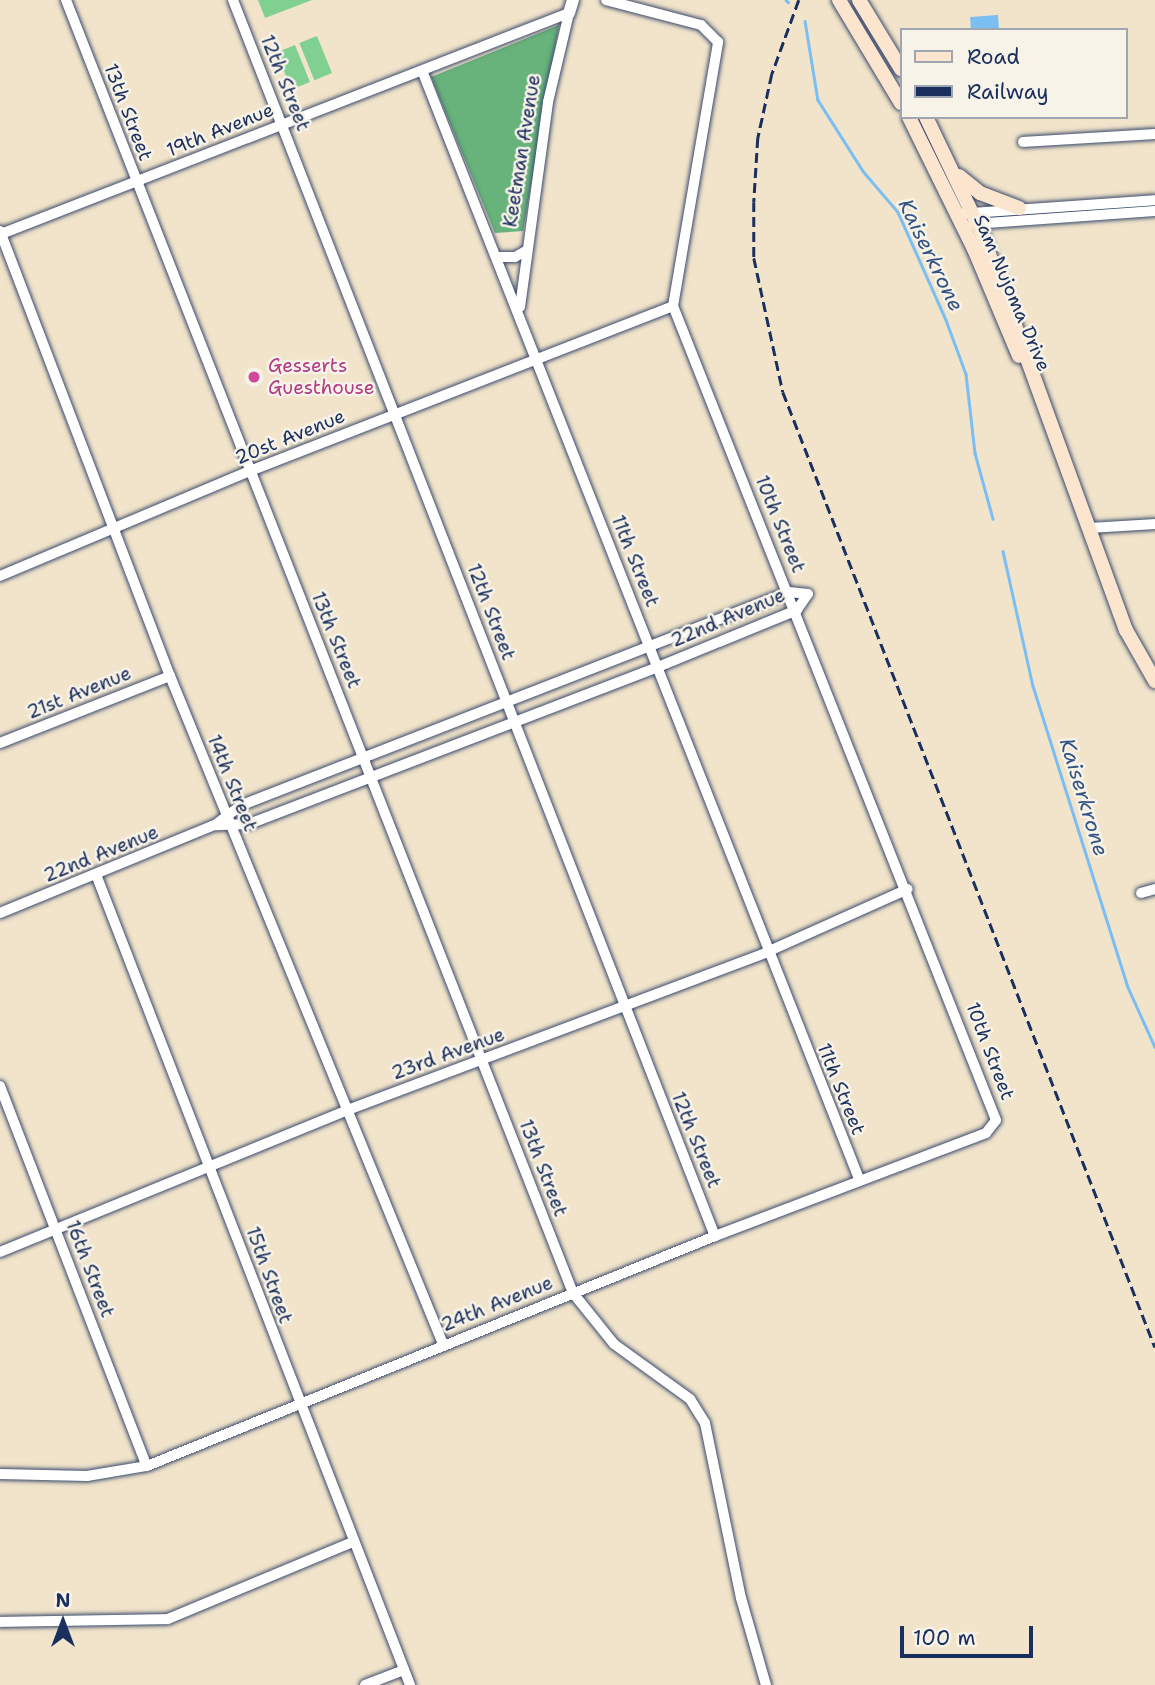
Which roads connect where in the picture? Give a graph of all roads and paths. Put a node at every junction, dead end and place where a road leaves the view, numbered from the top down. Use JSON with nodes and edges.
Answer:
{"nodes":[{"id":1,"x":66,"y":0,"type":"edge"},
{"id":2,"x":233,"y":0,"type":"edge"},
{"id":3,"x":606,"y":0,"type":"edge"},
{"id":4,"x":839,"y":0,"type":"edge"},
{"id":5,"x":859,"y":0,"type":"edge"},
{"id":6,"x":571,"y":6,"type":"edge"},
{"id":7,"x":900,"y":67,"type":"edge"},
{"id":8,"x":424,"y":73,"type":"junction"},
{"id":9,"x":900,"y":101,"type":"edge"},
{"id":10,"x":910,"y":119,"type":"edge"},
{"id":11,"x":927,"y":119,"type":"edge"},
{"id":12,"x":283,"y":124,"type":"junction"},
{"id":13,"x":1155,"y":134,"type":"edge"},
{"id":14,"x":1023,"y":142,"type":"dead end"},
{"id":15,"x":953,"y":170,"type":"junction"},
{"id":16,"x":136,"y":182,"type":"junction"},
{"id":17,"x":1155,"y":200,"type":"edge"},
{"id":18,"x":1019,"y":208,"type":"junction"},
{"id":19,"x":1155,"y":211,"type":"edge"},
{"id":20,"x":967,"y":219,"type":"junction"},
{"id":21,"x":1,"y":233,"type":"edge"},
{"id":22,"x":526,"y":251,"type":"junction"},
{"id":23,"x":498,"y":257,"type":"junction"},
{"id":24,"x":673,"y":306,"type":"junction"},
{"id":25,"x":520,"y":310,"type":"junction"},
{"id":26,"x":536,"y":362,"type":"junction"},
{"id":27,"x":396,"y":414,"type":"junction"},
{"id":28,"x":250,"y":471,"type":"junction"},
{"id":29,"x":1155,"y":524,"type":"edge"},
{"id":30,"x":1090,"y":528,"type":"junction"},
{"id":31,"x":116,"y":529,"type":"junction"},
{"id":32,"x":0,"y":576,"type":"edge"},
{"id":33,"x":789,"y":592,"type":"junction"},
{"id":34,"x":797,"y":610,"type":"junction"},
{"id":35,"x":650,"y":648,"type":"junction"},
{"id":36,"x":658,"y":667,"type":"junction"},
{"id":37,"x":170,"y":676,"type":"junction"},
{"id":38,"x":1155,"y":681,"type":"edge"},
{"id":39,"x":507,"y":703,"type":"junction"},
{"id":40,"x":514,"y":722,"type":"junction"},
{"id":41,"x":0,"y":743,"type":"edge"},
{"id":42,"x":363,"y":757,"type":"junction"},
{"id":43,"x":369,"y":777,"type":"junction"},
{"id":44,"x":227,"y":815,"type":"junction"},
{"id":45,"x":215,"y":825,"type":"junction"},
{"id":46,"x":231,"y":827,"type":"junction"},
{"id":47,"x":97,"y":877,"type":"junction"},
{"id":48,"x":908,"y":889,"type":"junction"},
{"id":49,"x":1155,"y":889,"type":"edge"},
{"id":50,"x":1141,"y":892,"type":"dead end"},
{"id":51,"x":0,"y":913,"type":"edge"},
{"id":52,"x":767,"y":952,"type":"junction"},
{"id":53,"x":623,"y":1007,"type":"junction"},
{"id":54,"x":483,"y":1059,"type":"junction"},
{"id":55,"x":0,"y":1086,"type":"edge"},
{"id":56,"x":4,"y":1107,"type":"edge"},
{"id":57,"x":345,"y":1111,"type":"junction"},
{"id":58,"x":996,"y":1120,"type":"joint"},
{"id":59,"x":210,"y":1166,"type":"junction"},
{"id":60,"x":859,"y":1179,"type":"junction"},
{"id":61,"x":56,"y":1229,"type":"junction"},
{"id":62,"x":715,"y":1236,"type":"junction"},
{"id":63,"x":0,"y":1252,"type":"edge"},
{"id":64,"x":573,"y":1293,"type":"junction"},
{"id":65,"x":443,"y":1344,"type":"junction"},
{"id":66,"x":298,"y":1404,"type":"junction"},
{"id":67,"x":147,"y":1466,"type":"junction"},
{"id":68,"x":0,"y":1475,"type":"edge"},
{"id":69,"x":353,"y":1542,"type":"junction"},
{"id":70,"x":0,"y":1622,"type":"edge"},
{"id":71,"x":404,"y":1670,"type":"junction"},
{"id":72,"x":365,"y":1685,"type":"edge"},
{"id":73,"x":410,"y":1685,"type":"edge"},
{"id":74,"x":766,"y":1685,"type":"edge"}],
"edges":[{"from":1,"to":16,"type":"street","name":"13th Street"},
{"from":2,"to":12,"type":"street","name":"12th Street"},
{"from":3,"to":24,"type":"street"},
{"from":4,"to":9,"type":"main road"},
{"from":5,"to":7,"type":"main road"},
{"from":6,"to":8,"type":"street","name":"19th Avenue"},
{"from":6,"to":22,"type":"street","name":"Keetman Avenue"},
{"from":8,"to":12,"type":"street","name":"19th Avenue"},
{"from":8,"to":23,"type":"street","name":"11th Street"},
{"from":10,"to":20,"type":"main road","name":"Sam Nujoma Drive"},
{"from":11,"to":15,"type":"main road","name":"Sam Nujoma Drive"},
{"from":12,"to":16,"type":"street","name":"19th Avenue"},
{"from":12,"to":27,"type":"street","name":"12th Street"},
{"from":13,"to":14,"type":"street"},
{"from":15,"to":18,"type":"main road"},
{"from":15,"to":20,"type":"main road","name":"Sam Nujoma Drive"},
{"from":16,"to":21,"type":"street","name":"19th Avenue"},
{"from":16,"to":28,"type":"street","name":"13th Street"},
{"from":17,"to":18,"type":"street"},
{"from":18,"to":20,"type":"street"},
{"from":19,"to":20,"type":"street"},
{"from":20,"to":30,"type":"main road","name":"Sam Nujoma Drive"},
{"from":21,"to":31,"type":"street","name":"14th Street"},
{"from":22,"to":23,"type":"street"},
{"from":22,"to":25,"type":"street","name":"Keetman Avenue"},
{"from":23,"to":25,"type":"street","name":"11th Street"},
{"from":24,"to":26,"type":"street","name":"20st Avenue"},
{"from":24,"to":33,"type":"street","name":"10th Street"},
{"from":25,"to":26,"type":"street","name":"11th Street"},
{"from":26,"to":27,"type":"street","name":"20st Avenue"},
{"from":26,"to":35,"type":"street","name":"11th Street"},
{"from":27,"to":28,"type":"street","name":"20st Avenue"},
{"from":27,"to":39,"type":"street","name":"12th Street"},
{"from":28,"to":31,"type":"street","name":"20st Avenue"},
{"from":28,"to":42,"type":"street","name":"13th Street"},
{"from":29,"to":30,"type":"street"},
{"from":30,"to":38,"type":"main road","name":"Sam Nujoma Drive"},
{"from":31,"to":32,"type":"street","name":"20st Avenue"},
{"from":31,"to":37,"type":"street","name":"14th Street"},
{"from":33,"to":34,"type":"street","name":"10th Street"},
{"from":33,"to":34,"type":"street","name":"22nd Avenue"},
{"from":33,"to":35,"type":"street","name":"22nd Avenue"},
{"from":34,"to":36,"type":"street","name":"22nd Avenue"},
{"from":34,"to":48,"type":"street","name":"10th Street"},
{"from":35,"to":36,"type":"street","name":"11th Street"},
{"from":35,"to":39,"type":"street","name":"22nd Avenue"},
{"from":36,"to":40,"type":"street","name":"22nd Avenue"},
{"from":36,"to":52,"type":"street","name":"11th Street"},
{"from":37,"to":41,"type":"street","name":"21st Avenue"},
{"from":37,"to":44,"type":"street","name":"14th Street"},
{"from":39,"to":40,"type":"street","name":"12th Street"},
{"from":39,"to":42,"type":"street","name":"22nd Avenue"},
{"from":40,"to":43,"type":"street","name":"22nd Avenue"},
{"from":40,"to":53,"type":"street","name":"12th Street"},
{"from":42,"to":43,"type":"street","name":"13th Street"},
{"from":42,"to":44,"type":"street","name":"22nd Avenue"},
{"from":43,"to":46,"type":"street","name":"22nd Avenue"},
{"from":43,"to":54,"type":"street","name":"13th Street"},
{"from":44,"to":45,"type":"street","name":"22nd Avenue"},
{"from":44,"to":46,"type":"street","name":"14th Street"},
{"from":45,"to":46,"type":"street","name":"22nd Avenue"},
{"from":45,"to":47,"type":"street","name":"22nd Avenue"},
{"from":46,"to":57,"type":"street","name":"14th Street"},
{"from":47,"to":51,"type":"street","name":"22nd Avenue"},
{"from":47,"to":59,"type":"street","name":"15th Street"},
{"from":48,"to":52,"type":"street","name":"23rd Avenue"},
{"from":48,"to":58,"type":"street","name":"10th Street"},
{"from":49,"to":50,"type":"street"},
{"from":52,"to":53,"type":"street","name":"23rd Avenue"},
{"from":52,"to":60,"type":"street","name":"11th Street"},
{"from":53,"to":54,"type":"street","name":"23rd Avenue"},
{"from":53,"to":62,"type":"street","name":"12th Street"},
{"from":54,"to":57,"type":"street","name":"23rd Avenue"},
{"from":54,"to":64,"type":"street","name":"13th Street"},
{"from":55,"to":56,"type":"street","name":"16th Street"},
{"from":56,"to":61,"type":"street","name":"16th Street"},
{"from":57,"to":59,"type":"street","name":"23rd Avenue"},
{"from":57,"to":65,"type":"street","name":"14th Street"},
{"from":58,"to":60,"type":"street","name":"24th Avenue"},
{"from":59,"to":61,"type":"street","name":"23rd Avenue"},
{"from":59,"to":66,"type":"street","name":"15th Street"},
{"from":60,"to":62,"type":"street","name":"24th Avenue"},
{"from":61,"to":63,"type":"street","name":"23rd Avenue"},
{"from":61,"to":67,"type":"street","name":"16th Street"},
{"from":62,"to":64,"type":"street","name":"24th Avenue"},
{"from":64,"to":65,"type":"street","name":"24th Avenue"},
{"from":64,"to":74,"type":"street","name":"13th Street"},
{"from":65,"to":66,"type":"street","name":"24th Avenue"},
{"from":66,"to":67,"type":"street","name":"24th Avenue"},
{"from":66,"to":69,"type":"street","name":"15th Street"},
{"from":67,"to":68,"type":"street","name":"24th Avenue"},
{"from":69,"to":70,"type":"street"},
{"from":69,"to":71,"type":"street","name":"15th Street"},
{"from":71,"to":72,"type":"street"},
{"from":71,"to":73,"type":"street","name":"15th Street"}]}
